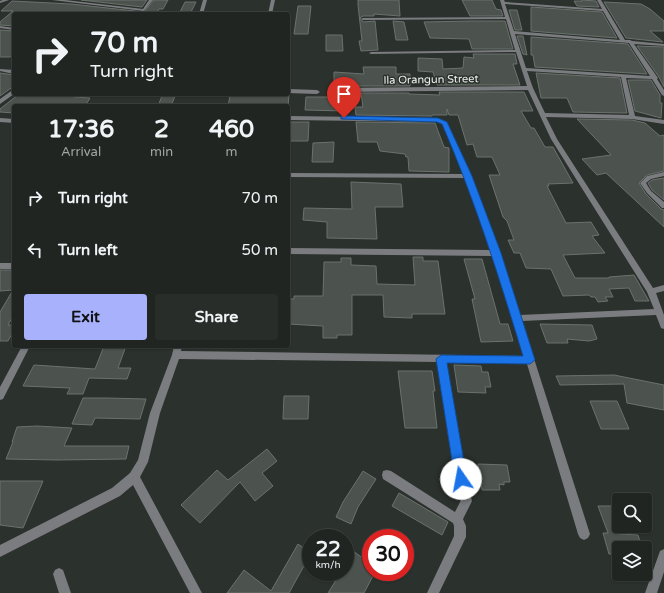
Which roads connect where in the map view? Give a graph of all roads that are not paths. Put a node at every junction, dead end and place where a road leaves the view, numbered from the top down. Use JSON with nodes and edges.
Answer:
{"nodes":[{"id":1,"x":7,"y":0,"type":"edge"},
{"id":2,"x":54,"y":0,"type":"edge"},
{"id":3,"x":151,"y":0,"type":"edge"},
{"id":4,"x":205,"y":0,"type":"edge"},
{"id":5,"x":273,"y":0,"type":"edge"},
{"id":6,"x":599,"y":0,"type":"edge"},
{"id":7,"x":503,"y":1,"type":"edge"},
{"id":8,"x":0,"y":2,"type":"edge"},
{"id":9,"x":605,"y":10,"type":"junction"},
{"id":10,"x":143,"y":12,"type":"edge"},
{"id":11,"x":202,"y":12,"type":"edge"},
{"id":12,"x":270,"y":12,"type":"edge"},
{"id":13,"x":507,"y":18,"type":"junction"},
{"id":14,"x":363,"y":19,"type":"dead end"},
{"id":15,"x":0,"y":27,"type":"edge"},
{"id":16,"x":12,"y":29,"type":"edge"},
{"id":17,"x":512,"y":32,"type":"junction"},
{"id":18,"x":623,"y":41,"type":"junction"},
{"id":19,"x":630,"y":41,"type":"junction"},
{"id":20,"x":664,"y":45,"type":"edge"},
{"id":21,"x":518,"y":51,"type":"junction"},
{"id":22,"x":371,"y":53,"type":"dead end"},
{"id":23,"x":525,"y":69,"type":"junction"},
{"id":24,"x":0,"y":70,"type":"edge"},
{"id":25,"x":12,"y":72,"type":"edge"},
{"id":26,"x":623,"y":76,"type":"junction"},
{"id":27,"x":655,"y":78,"type":"junction"},
{"id":28,"x":530,"y":88,"type":"junction"},
{"id":29,"x":333,"y":90,"type":"dead end"},
{"id":30,"x":290,"y":91,"type":"edge"},
{"id":31,"x":316,"y":92,"type":"dead end"},
{"id":32,"x":12,"y":93,"type":"edge"},
{"id":33,"x":664,"y":94,"type":"edge"},
{"id":34,"x":0,"y":102,"type":"edge"},
{"id":35,"x":544,"y":115,"type":"junction"},
{"id":36,"x":632,"y":117,"type":"junction"},
{"id":37,"x":290,"y":118,"type":"edge"},
{"id":38,"x":0,"y":120,"type":"edge"},
{"id":39,"x":12,"y":121,"type":"edge"},
{"id":40,"x":664,"y":122,"type":"edge"},
{"id":41,"x":664,"y":174,"type":"edge"},
{"id":42,"x":290,"y":175,"type":"edge"},
{"id":43,"x":468,"y":176,"type":"junction"},
{"id":44,"x":664,"y":206,"type":"edge"},
{"id":45,"x":290,"y":251,"type":"edge"},
{"id":46,"x":496,"y":253,"type":"junction"},
{"id":47,"x":0,"y":266,"type":"edge"},
{"id":48,"x":12,"y":266,"type":"edge"},
{"id":49,"x":664,"y":288,"type":"edge"},
{"id":50,"x":651,"y":291,"type":"junction"},
{"id":51,"x":659,"y":312,"type":"junction"},
{"id":52,"x":517,"y":318,"type":"junction"},
{"id":53,"x":664,"y":326,"type":"edge"},
{"id":54,"x":25,"y":348,"type":"edge"},
{"id":55,"x":177,"y":350,"type":"edge"},
{"id":56,"x":441,"y":359,"type":"junction"},
{"id":57,"x":530,"y":360,"type":"junction"},
{"id":58,"x":0,"y":396,"type":"edge"},
{"id":59,"x":387,"y":475,"type":"dead end"},
{"id":60,"x":134,"y":477,"type":"junction"},
{"id":61,"x":457,"y":519,"type":"junction"},
{"id":62,"x":584,"y":534,"type":"dead end"},
{"id":63,"x":0,"y":551,"type":"edge"},
{"id":64,"x":664,"y":556,"type":"edge"},
{"id":65,"x":59,"y":574,"type":"dead end"},
{"id":66,"x":65,"y":593,"type":"edge"},
{"id":67,"x":196,"y":593,"type":"edge"},
{"id":68,"x":433,"y":593,"type":"edge"},
{"id":69,"x":651,"y":593,"type":"edge"}],
"edges":[{"from":1,"to":8,"type":"street"},
{"from":2,"to":10,"type":"street"},
{"from":3,"to":10,"type":"street"},
{"from":4,"to":11,"type":"street"},
{"from":5,"to":12,"type":"street"},
{"from":6,"to":9,"type":"street"},
{"from":7,"to":9,"type":"street"},
{"from":7,"to":13,"type":"street"},
{"from":9,"to":18,"type":"street"},
{"from":13,"to":14,"type":"street"},
{"from":13,"to":17,"type":"street"},
{"from":15,"to":16,"type":"street"},
{"from":17,"to":18,"type":"street"},
{"from":17,"to":21,"type":"street"},
{"from":18,"to":19,"type":"street"},
{"from":19,"to":20,"type":"street"},
{"from":19,"to":27,"type":"street"},
{"from":21,"to":22,"type":"street"},
{"from":21,"to":23,"type":"street"},
{"from":23,"to":26,"type":"street"},
{"from":23,"to":28,"type":"street"},
{"from":24,"to":25,"type":"street"},
{"from":26,"to":27,"type":"street"},
{"from":26,"to":36,"type":"street"},
{"from":27,"to":33,"type":"street"},
{"from":28,"to":29,"type":"street","name":"Ila Orangun Street"},
{"from":28,"to":35,"type":"street"},
{"from":30,"to":31,"type":"street"},
{"from":32,"to":34,"type":"street"},
{"from":35,"to":36,"type":"street"},
{"from":35,"to":50,"type":"street"},
{"from":36,"to":40,"type":"street"},
{"from":37,"to":43,"type":"street"},
{"from":38,"to":39,"type":"street"},
{"from":41,"to":44,"type":"street"},
{"from":42,"to":43,"type":"street"},
{"from":43,"to":46,"type":"street"},
{"from":45,"to":46,"type":"street"},
{"from":46,"to":52,"type":"street"},
{"from":47,"to":48,"type":"street"},
{"from":49,"to":50,"type":"street"},
{"from":50,"to":51,"type":"street"},
{"from":51,"to":52,"type":"street"},
{"from":51,"to":53,"type":"street"},
{"from":52,"to":57,"type":"street"},
{"from":54,"to":58,"type":"street"},
{"from":55,"to":56,"type":"street"},
{"from":55,"to":60,"type":"street"},
{"from":56,"to":57,"type":"street"},
{"from":56,"to":61,"type":"street"},
{"from":57,"to":62,"type":"street"},
{"from":59,"to":61,"type":"street"},
{"from":60,"to":63,"type":"street"},
{"from":60,"to":67,"type":"street"},
{"from":61,"to":68,"type":"street"},
{"from":64,"to":69,"type":"street"},
{"from":65,"to":66,"type":"street"}]}
